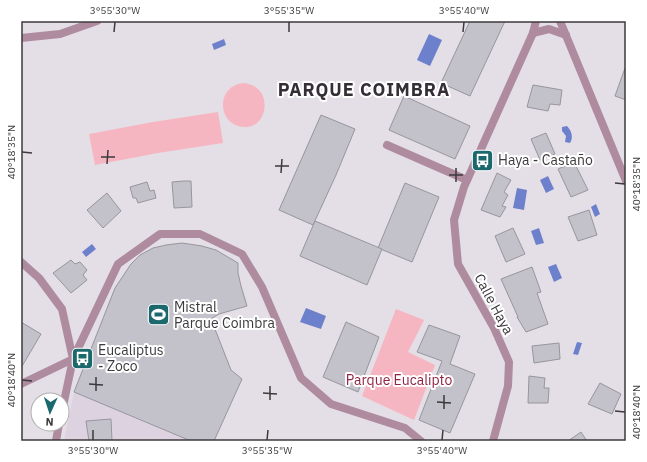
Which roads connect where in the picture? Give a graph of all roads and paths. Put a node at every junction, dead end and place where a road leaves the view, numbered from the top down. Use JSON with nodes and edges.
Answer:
{"nodes":[{"id":1,"x":97,"y":21,"type":"edge"},
{"id":2,"x":536,"y":21,"type":"edge"},
{"id":3,"x":560,"y":21,"type":"edge"},
{"id":4,"x":534,"y":33,"type":"junction"},
{"id":5,"x":566,"y":35,"type":"junction"},
{"id":6,"x":21,"y":38,"type":"edge"},
{"id":7,"x":387,"y":145,"type":"dead end"},
{"id":8,"x":626,"y":179,"type":"edge"},
{"id":9,"x":467,"y":180,"type":"junction"},
{"id":10,"x":21,"y":262,"type":"edge"},
{"id":11,"x":73,"y":358,"type":"junction"},
{"id":12,"x":21,"y":384,"type":"edge"},
{"id":13,"x":66,"y":392,"type":"edge"},
{"id":14,"x":421,"y":441,"type":"edge"},
{"id":15,"x":493,"y":441,"type":"edge"}],
"edges":[{"from":1,"to":6,"type":"street"},
{"from":2,"to":4,"type":"street","name":"Calle Haya"},
{"from":3,"to":5,"type":"street"},
{"from":4,"to":5,"type":"street"},
{"from":4,"to":9,"type":"street","name":"Calle Haya"},
{"from":5,"to":8,"type":"street"},
{"from":7,"to":9,"type":"street"},
{"from":9,"to":15,"type":"street","name":"Calle Haya"},
{"from":10,"to":11,"type":"street"},
{"from":11,"to":12,"type":"street"},
{"from":11,"to":13,"type":"street"},
{"from":11,"to":14,"type":"street"}]}
